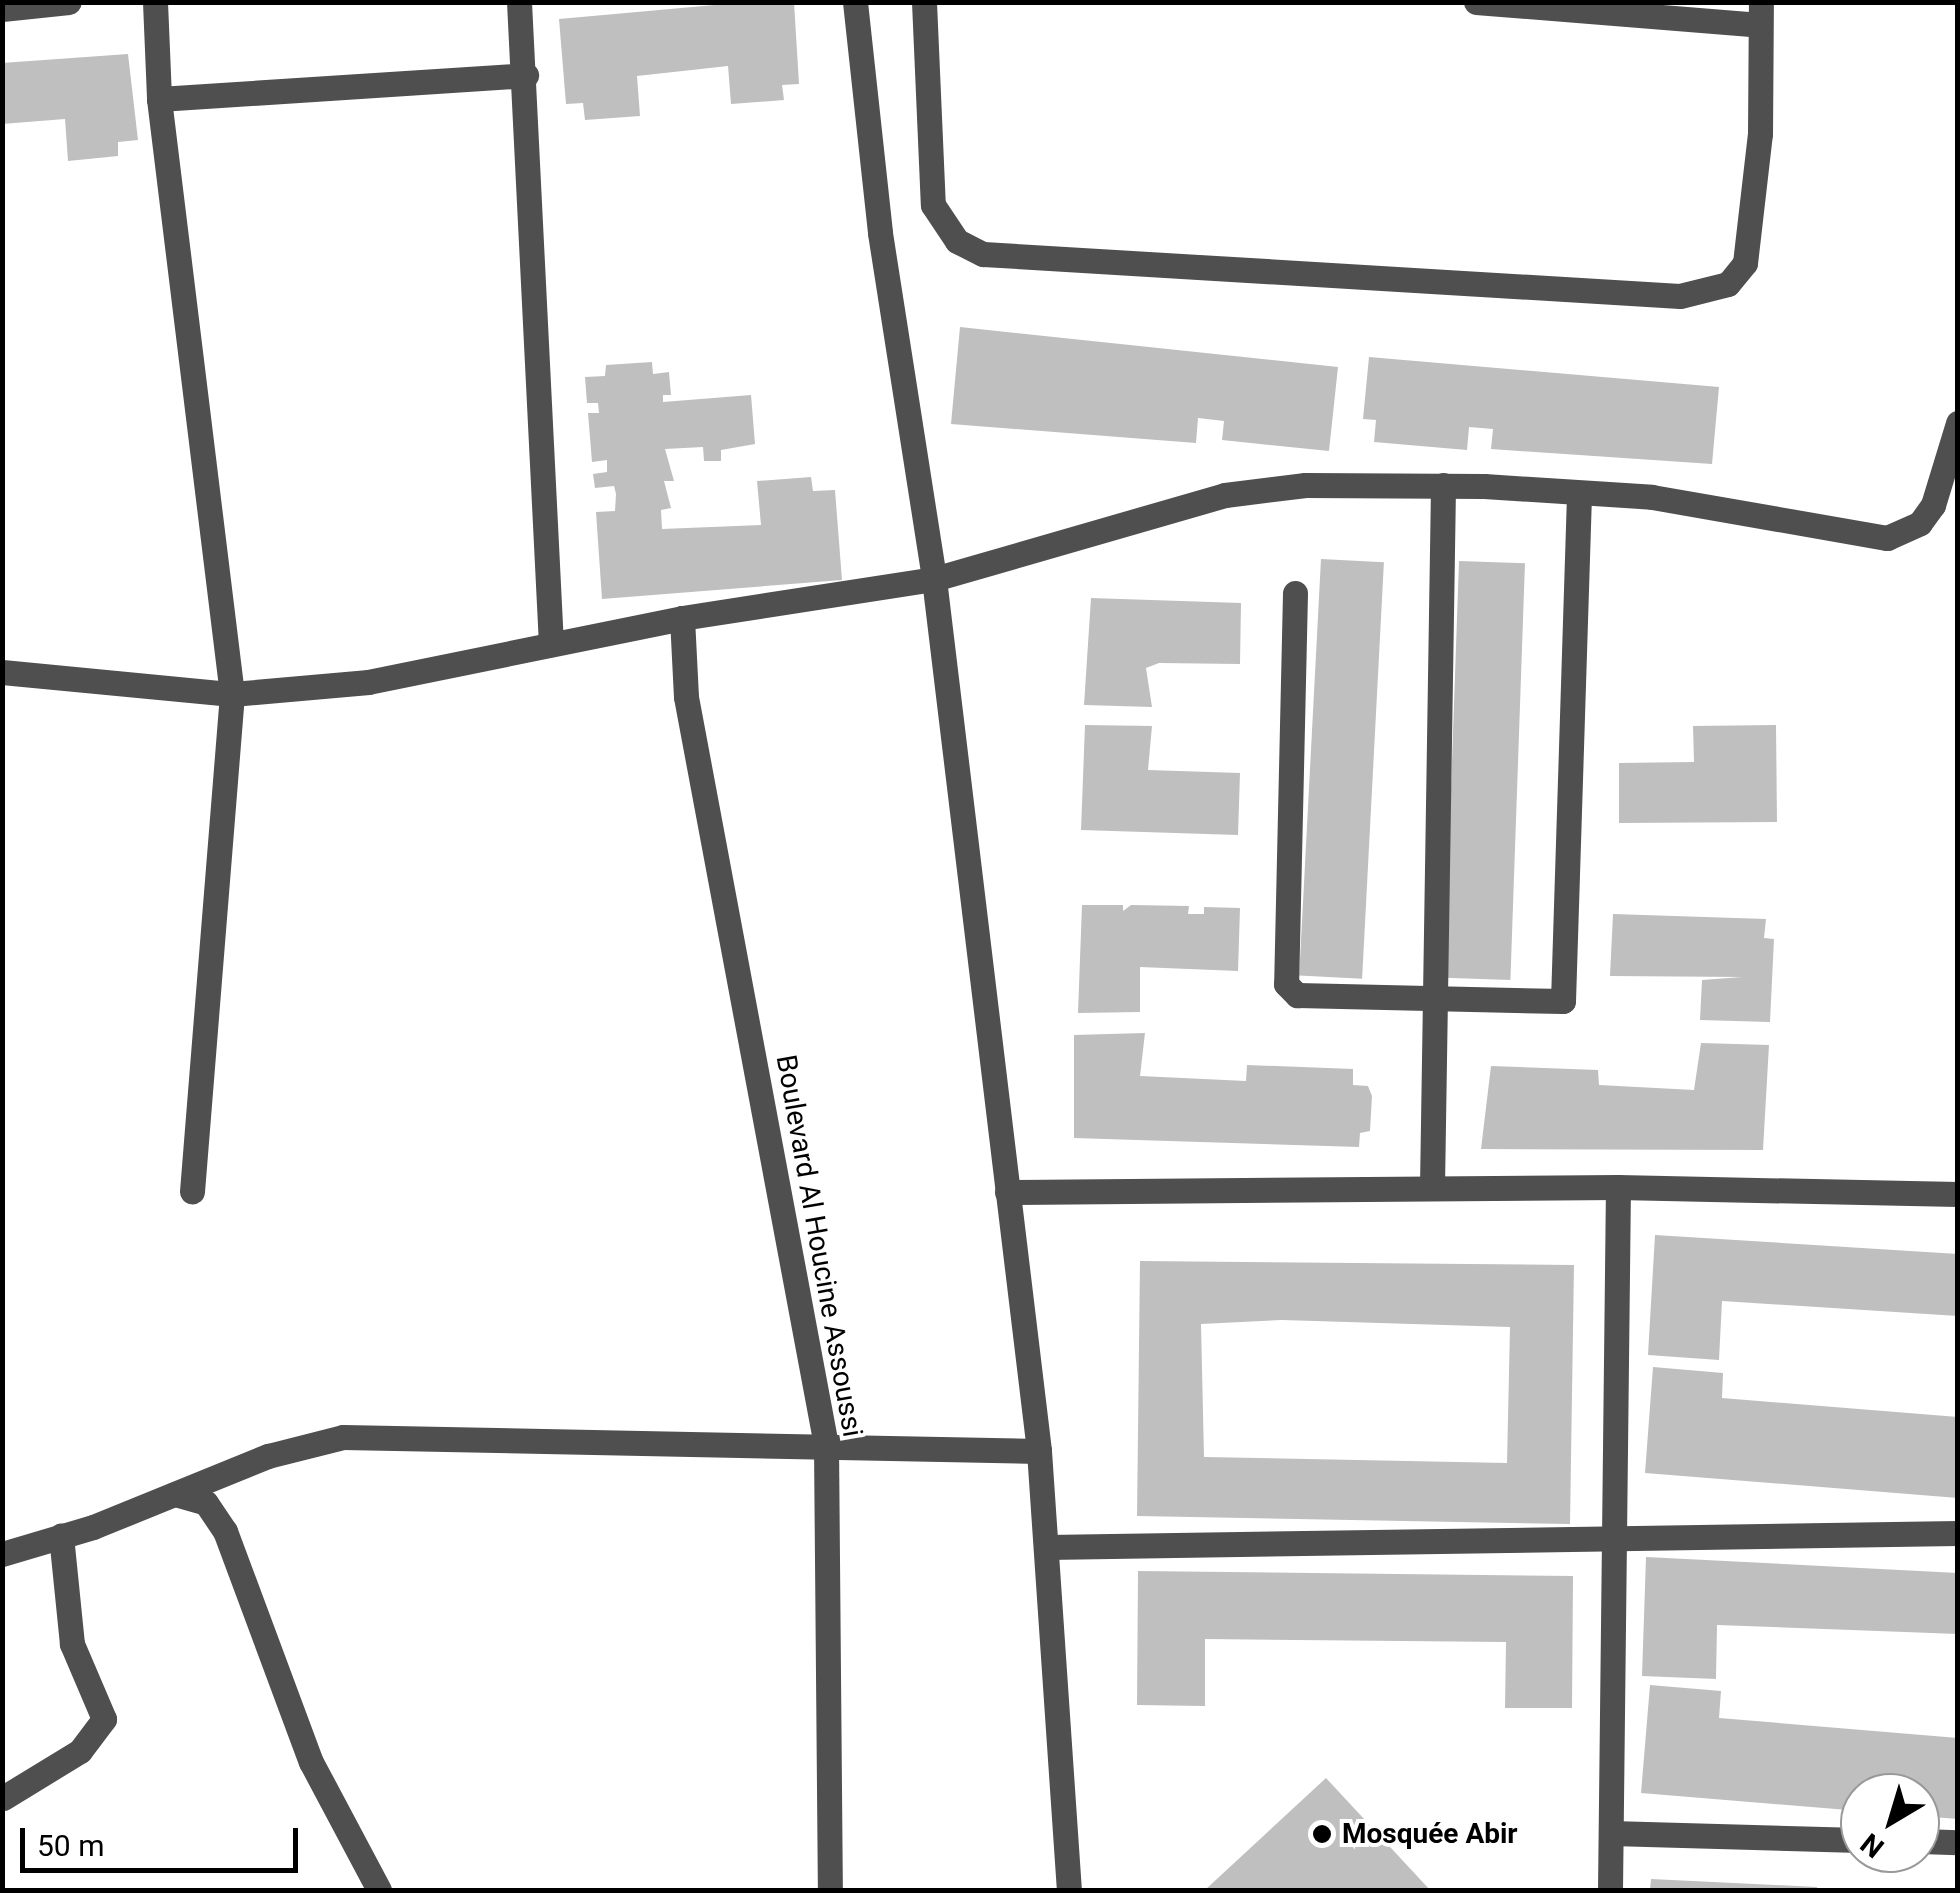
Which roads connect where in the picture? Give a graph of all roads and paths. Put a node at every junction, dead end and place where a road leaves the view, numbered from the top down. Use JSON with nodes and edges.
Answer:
{"nodes":[{"id":1,"x":68,"y":2,"type":"edge"},
{"id":2,"x":155,"y":2,"type":"edge"},
{"id":3,"x":519,"y":2,"type":"edge"},
{"id":4,"x":855,"y":2,"type":"edge"},
{"id":5,"x":924,"y":2,"type":"edge"},
{"id":6,"x":1476,"y":2,"type":"edge"},
{"id":7,"x":2,"y":9,"type":"edge"},
{"id":8,"x":1760,"y":14,"type":"edge"},
{"id":9,"x":526,"y":75,"type":"junction"},
{"id":10,"x":159,"y":99,"type":"junction"},
{"id":11,"x":1958,"y":422,"type":"edge"},
{"id":12,"x":1443,"y":485,"type":"junction"},
{"id":13,"x":1579,"y":494,"type":"junction"},
{"id":14,"x":934,"y":579,"type":"junction"},
{"id":15,"x":1295,"y":593,"type":"dead end"},
{"id":16,"x":682,"y":618,"type":"junction"},
{"id":17,"x":551,"y":644,"type":"junction"},
{"id":18,"x":2,"y":672,"type":"edge"},
{"id":19,"x":232,"y":694,"type":"junction"},
{"id":20,"x":1437,"y":1002,"type":"junction"},
{"id":21,"x":1432,"y":1187,"type":"junction"},
{"id":22,"x":1618,"y":1187,"type":"junction"},
{"id":23,"x":192,"y":1191,"type":"dead end"},
{"id":24,"x":1007,"y":1192,"type":"junction"},
{"id":25,"x":1958,"y":1194,"type":"edge"},
{"id":26,"x":826,"y":1445,"type":"junction"},
{"id":27,"x":1039,"y":1451,"type":"junction"},
{"id":28,"x":175,"y":1494,"type":"junction"},
{"id":29,"x":1958,"y":1533,"type":"edge"},
{"id":30,"x":62,"y":1536,"type":"junction"},
{"id":31,"x":1609,"y":1543,"type":"junction"},
{"id":32,"x":1047,"y":1547,"type":"junction"},
{"id":33,"x":2,"y":1554,"type":"edge"},
{"id":34,"x":3,"y":1798,"type":"edge"},
{"id":35,"x":1611,"y":1834,"type":"junction"},
{"id":36,"x":1840,"y":1840,"type":"edge"},
{"id":37,"x":380,"y":1890,"type":"edge"},
{"id":38,"x":830,"y":1890,"type":"edge"},
{"id":39,"x":1070,"y":1890,"type":"edge"},
{"id":40,"x":1610,"y":1890,"type":"edge"}],
"edges":[{"from":1,"to":7,"type":"street"},
{"from":2,"to":10,"type":"street"},
{"from":3,"to":9,"type":"street"},
{"from":4,"to":14,"type":"street"},
{"from":5,"to":8,"type":"street"},
{"from":6,"to":8,"type":"street"},
{"from":9,"to":10,"type":"street"},
{"from":9,"to":17,"type":"street"},
{"from":10,"to":19,"type":"street"},
{"from":11,"to":13,"type":"street"},
{"from":12,"to":13,"type":"street"},
{"from":12,"to":14,"type":"street"},
{"from":12,"to":20,"type":"street"},
{"from":13,"to":20,"type":"street"},
{"from":14,"to":16,"type":"street"},
{"from":14,"to":24,"type":"street"},
{"from":15,"to":20,"type":"street"},
{"from":16,"to":17,"type":"street"},
{"from":16,"to":26,"type":"street","name":"Boulevard Al Houcine Assoussi"},
{"from":17,"to":19,"type":"street"},
{"from":18,"to":19,"type":"street"},
{"from":19,"to":23,"type":"street"},
{"from":20,"to":21,"type":"street"},
{"from":21,"to":22,"type":"street"},
{"from":21,"to":24,"type":"street"},
{"from":22,"to":25,"type":"street"},
{"from":22,"to":31,"type":"street"},
{"from":24,"to":27,"type":"street"},
{"from":26,"to":27,"type":"street"},
{"from":26,"to":28,"type":"street"},
{"from":26,"to":38,"type":"street","name":"Boulevard Al Houcine Assoussi"},
{"from":27,"to":32,"type":"street"},
{"from":28,"to":30,"type":"street"},
{"from":28,"to":37,"type":"street"},
{"from":29,"to":31,"type":"street"},
{"from":30,"to":33,"type":"street"},
{"from":30,"to":34,"type":"street"},
{"from":31,"to":32,"type":"street"},
{"from":31,"to":35,"type":"street"},
{"from":32,"to":39,"type":"street"},
{"from":35,"to":36,"type":"street"},
{"from":35,"to":40,"type":"street"}]}
